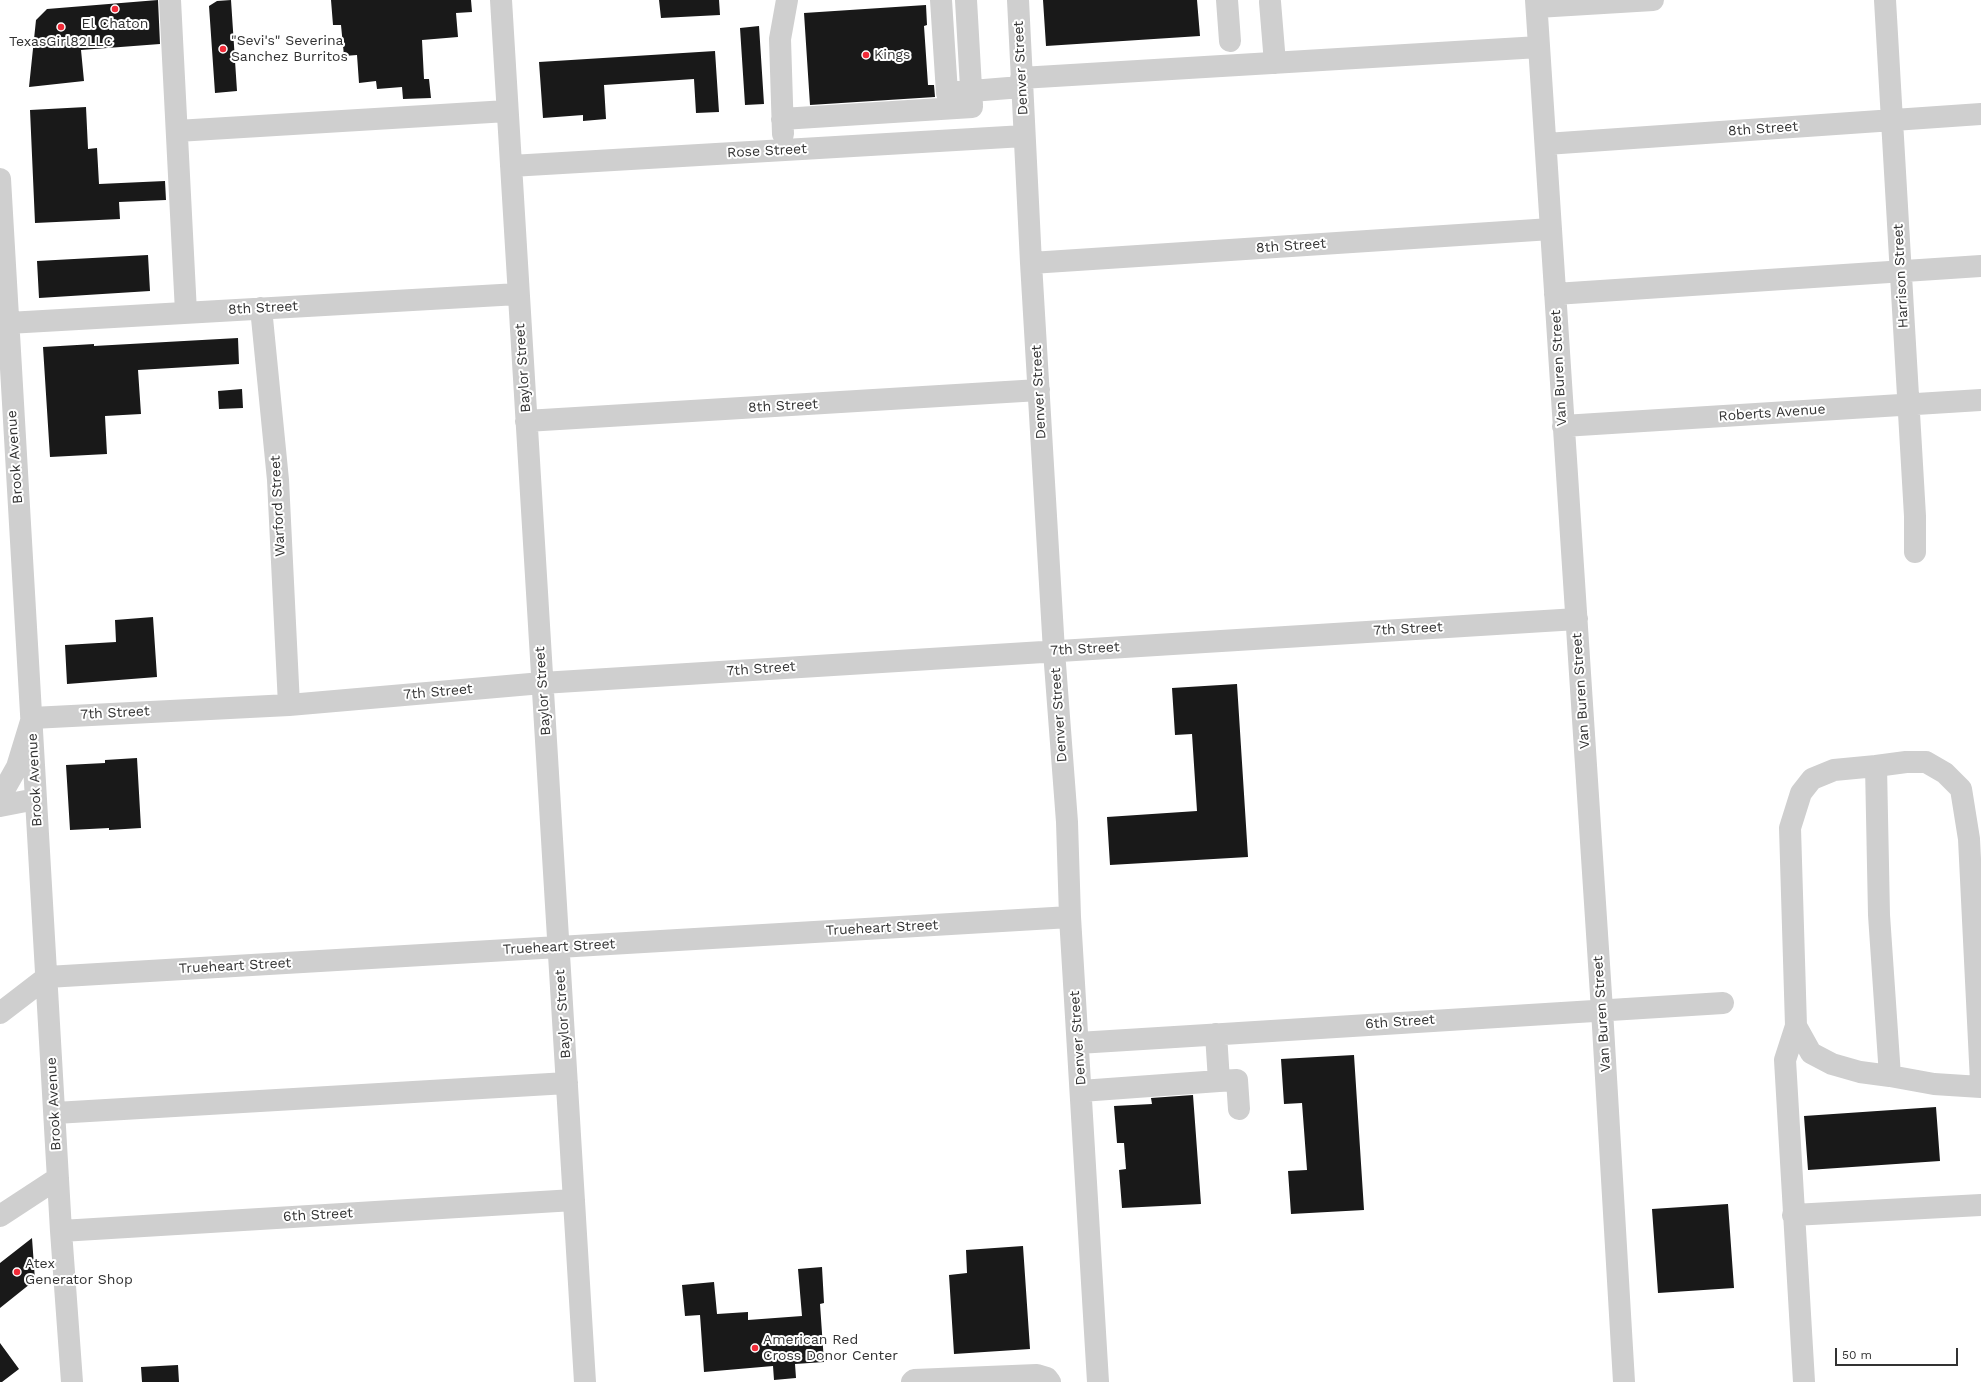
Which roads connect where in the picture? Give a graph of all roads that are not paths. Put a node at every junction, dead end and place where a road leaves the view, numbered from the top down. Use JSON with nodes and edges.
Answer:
{"nodes":[{"id":1,"x":170,"y":0,"type":"edge"},
{"id":2,"x":501,"y":0,"type":"edge"},
{"id":3,"x":787,"y":0,"type":"edge"},
{"id":4,"x":941,"y":0,"type":"edge"},
{"id":5,"x":966,"y":0,"type":"edge"},
{"id":6,"x":1018,"y":0,"type":"edge"},
{"id":7,"x":1227,"y":0,"type":"edge"},
{"id":8,"x":1653,"y":0,"type":"edge"},
{"id":9,"x":1885,"y":0,"type":"edge"},
{"id":10,"x":1270,"y":2,"type":"dead end"},
{"id":11,"x":1537,"y":4,"type":"edge"},
{"id":12,"x":1230,"y":41,"type":"dead end"},
{"id":13,"x":1539,"y":47,"type":"junction"},
{"id":14,"x":1275,"y":63,"type":"junction"},
{"id":15,"x":1021,"y":83,"type":"junction"},
{"id":16,"x":972,"y":99,"type":"junction"},
{"id":17,"x":507,"y":111,"type":"junction"},
{"id":18,"x":1981,"y":114,"type":"edge"},
{"id":19,"x":782,"y":119,"type":"junction"},
{"id":20,"x":1892,"y":120,"type":"junction"},
{"id":21,"x":177,"y":132,"type":"junction"},
{"id":22,"x":1024,"y":136,"type":"junction"},
{"id":23,"x":974,"y":138,"type":"junction"},
{"id":24,"x":1546,"y":144,"type":"junction"},
{"id":25,"x":783,"y":150,"type":"junction"},
{"id":26,"x":511,"y":166,"type":"junction"},
{"id":27,"x":0,"y":179,"type":"edge"},
{"id":28,"x":1,"y":205,"type":"edge"},
{"id":29,"x":1551,"y":229,"type":"junction"},
{"id":30,"x":1031,"y":262,"type":"junction"},
{"id":31,"x":1981,"y":266,"type":"edge"},
{"id":32,"x":1900,"y":272,"type":"junction"},
{"id":33,"x":518,"y":294,"type":"junction"},
{"id":34,"x":1555,"y":294,"type":"junction"},
{"id":35,"x":262,"y":308,"type":"junction"},
{"id":36,"x":186,"y":312,"type":"junction"},
{"id":37,"x":8,"y":323,"type":"junction"},
{"id":38,"x":1039,"y":390,"type":"junction"},
{"id":39,"x":6,"y":395,"type":"edge"},
{"id":40,"x":1981,"y":400,"type":"edge"},
{"id":41,"x":1908,"y":404,"type":"junction"},
{"id":42,"x":526,"y":421,"type":"junction"},
{"id":43,"x":1563,"y":426,"type":"junction"},
{"id":44,"x":1915,"y":552,"type":"dead end"},
{"id":45,"x":1577,"y":619,"type":"junction"},
{"id":46,"x":1054,"y":651,"type":"junction"},
{"id":47,"x":542,"y":683,"type":"junction"},
{"id":48,"x":288,"y":705,"type":"junction"},
{"id":49,"x":32,"y":718,"type":"junction"},
{"id":50,"x":1876,"y":766,"type":"junction"},
{"id":51,"x":0,"y":797,"type":"edge"},
{"id":52,"x":36,"y":799,"type":"junction"},
{"id":53,"x":0,"y":806,"type":"edge"},
{"id":54,"x":1070,"y":917,"type":"junction"},
{"id":55,"x":559,"y":947,"type":"junction"},
{"id":56,"x":47,"y":977,"type":"junction"},
{"id":57,"x":1723,"y":1003,"type":"dead end"},
{"id":58,"x":1602,"y":1010,"type":"junction"},
{"id":59,"x":0,"y":1013,"type":"edge"},
{"id":60,"x":1796,"y":1026,"type":"junction"},
{"id":61,"x":1216,"y":1034,"type":"junction"},
{"id":62,"x":1078,"y":1043,"type":"junction"},
{"id":63,"x":1890,"y":1076,"type":"junction"},
{"id":64,"x":1219,"y":1081,"type":"junction"},
{"id":65,"x":1981,"y":1082,"type":"edge"},
{"id":66,"x":567,"y":1083,"type":"junction"},
{"id":67,"x":1981,"y":1087,"type":"edge"},
{"id":68,"x":1081,"y":1091,"type":"junction"},
{"id":69,"x":1239,"y":1109,"type":"dead end"},
{"id":70,"x":55,"y":1113,"type":"junction"},
{"id":71,"x":58,"y":1178,"type":"junction"},
{"id":72,"x":574,"y":1200,"type":"junction"},
{"id":73,"x":1981,"y":1205,"type":"edge"},
{"id":74,"x":1793,"y":1215,"type":"junction"},
{"id":75,"x":0,"y":1216,"type":"edge"},
{"id":76,"x":61,"y":1231,"type":"junction"},
{"id":77,"x":72,"y":1382,"type":"edge"},
{"id":78,"x":585,"y":1382,"type":"edge"},
{"id":79,"x":912,"y":1382,"type":"edge"},
{"id":80,"x":1050,"y":1382,"type":"edge"},
{"id":81,"x":1098,"y":1382,"type":"edge"},
{"id":82,"x":1624,"y":1382,"type":"edge"},
{"id":83,"x":1804,"y":1382,"type":"edge"}],
"edges":[{"from":1,"to":21,"type":"street"},
{"from":2,"to":17,"type":"street","name":"Baylor Street"},
{"from":3,"to":19,"type":"street"},
{"from":4,"to":16,"type":"street"},
{"from":5,"to":16,"type":"street"},
{"from":6,"to":15,"type":"street","name":"Denver Street"},
{"from":7,"to":12,"type":"street"},
{"from":8,"to":11,"type":"street"},
{"from":9,"to":20,"type":"street","name":"Harrison Street"},
{"from":10,"to":14,"type":"street"},
{"from":11,"to":13,"type":"street","name":"Van Buren Street"},
{"from":13,"to":14,"type":"street"},
{"from":13,"to":24,"type":"street","name":"Van Buren Street"},
{"from":14,"to":15,"type":"street"},
{"from":15,"to":16,"type":"street"},
{"from":15,"to":22,"type":"street","name":"Denver Street"},
{"from":16,"to":19,"type":"street"},
{"from":16,"to":23,"type":"street"},
{"from":17,"to":21,"type":"street"},
{"from":17,"to":26,"type":"street","name":"Baylor Street"},
{"from":18,"to":20,"type":"street","name":"8th Street"},
{"from":19,"to":25,"type":"street"},
{"from":20,"to":24,"type":"street","name":"8th Street"},
{"from":20,"to":32,"type":"street","name":"Harrison Street"},
{"from":21,"to":36,"type":"street"},
{"from":22,"to":23,"type":"street","name":"Rose Street"},
{"from":22,"to":30,"type":"street","name":"Denver Street"},
{"from":23,"to":25,"type":"street","name":"Rose Street"},
{"from":24,"to":29,"type":"street","name":"Van Buren Street"},
{"from":25,"to":26,"type":"street","name":"Rose Street"},
{"from":26,"to":33,"type":"street","name":"Baylor Street"},
{"from":27,"to":28,"type":"street","name":"Brook Avenue"},
{"from":28,"to":37,"type":"street","name":"Brook Avenue"},
{"from":29,"to":30,"type":"street","name":"8th Street"},
{"from":29,"to":34,"type":"street","name":"Van Buren Street"},
{"from":30,"to":38,"type":"street","name":"Denver Street"},
{"from":31,"to":32,"type":"street"},
{"from":32,"to":34,"type":"street"},
{"from":32,"to":41,"type":"street","name":"Harrison Street"},
{"from":33,"to":35,"type":"street","name":"8th Street"},
{"from":33,"to":42,"type":"street","name":"Baylor Street"},
{"from":34,"to":43,"type":"street","name":"Van Buren Street"},
{"from":35,"to":36,"type":"street","name":"8th Street"},
{"from":35,"to":48,"type":"street","name":"Warford Street"},
{"from":36,"to":37,"type":"street","name":"8th Street"},
{"from":37,"to":39,"type":"street","name":"Brook Avenue"},
{"from":38,"to":42,"type":"street","name":"8th Street"},
{"from":38,"to":46,"type":"street","name":"Denver Street"},
{"from":39,"to":49,"type":"street","name":"Brook Avenue"},
{"from":40,"to":41,"type":"street","name":"Roberts Avenue"},
{"from":41,"to":43,"type":"street","name":"Roberts Avenue"},
{"from":41,"to":44,"type":"street","name":"Harrison Street"},
{"from":42,"to":47,"type":"street","name":"Baylor Street"},
{"from":43,"to":45,"type":"street","name":"Van Buren Street"},
{"from":45,"to":46,"type":"street","name":"7th Street"},
{"from":45,"to":58,"type":"street","name":"Van Buren Street"},
{"from":46,"to":47,"type":"street","name":"7th Street"},
{"from":46,"to":54,"type":"street","name":"Denver Street"},
{"from":47,"to":48,"type":"street","name":"7th Street"},
{"from":47,"to":55,"type":"street","name":"Baylor Street"},
{"from":48,"to":49,"type":"street","name":"7th Street"},
{"from":49,"to":51,"type":"street"},
{"from":49,"to":52,"type":"street","name":"Brook Avenue"},
{"from":50,"to":60,"type":"street"},
{"from":50,"to":63,"type":"street"},
{"from":50,"to":65,"type":"street"},
{"from":52,"to":53,"type":"street"},
{"from":52,"to":56,"type":"street","name":"Brook Avenue"},
{"from":54,"to":55,"type":"street","name":"Trueheart Street"},
{"from":54,"to":62,"type":"street","name":"Denver Street"},
{"from":55,"to":56,"type":"street","name":"Trueheart Street"},
{"from":55,"to":66,"type":"street","name":"Baylor Street"},
{"from":56,"to":59,"type":"street"},
{"from":56,"to":70,"type":"street","name":"Brook Avenue"},
{"from":57,"to":58,"type":"street","name":"6th Street"},
{"from":58,"to":61,"type":"street","name":"6th Street"},
{"from":58,"to":82,"type":"street","name":"Van Buren Street"},
{"from":60,"to":63,"type":"street"},
{"from":60,"to":74,"type":"street"},
{"from":61,"to":62,"type":"street","name":"6th Street"},
{"from":61,"to":64,"type":"street"},
{"from":62,"to":68,"type":"street","name":"Denver Street"},
{"from":63,"to":67,"type":"street"},
{"from":64,"to":68,"type":"street"},
{"from":64,"to":69,"type":"street"},
{"from":66,"to":70,"type":"street"},
{"from":66,"to":72,"type":"street","name":"Baylor Street"},
{"from":68,"to":81,"type":"street","name":"Denver Street"},
{"from":70,"to":71,"type":"street","name":"Brook Avenue"},
{"from":71,"to":75,"type":"street"},
{"from":71,"to":76,"type":"street","name":"Brook Avenue"},
{"from":72,"to":76,"type":"street","name":"6th Street"},
{"from":72,"to":78,"type":"street","name":"Baylor Street"},
{"from":73,"to":74,"type":"street"},
{"from":74,"to":83,"type":"street"},
{"from":76,"to":77,"type":"street","name":"Brook Avenue"},
{"from":79,"to":80,"type":"street"}]}
